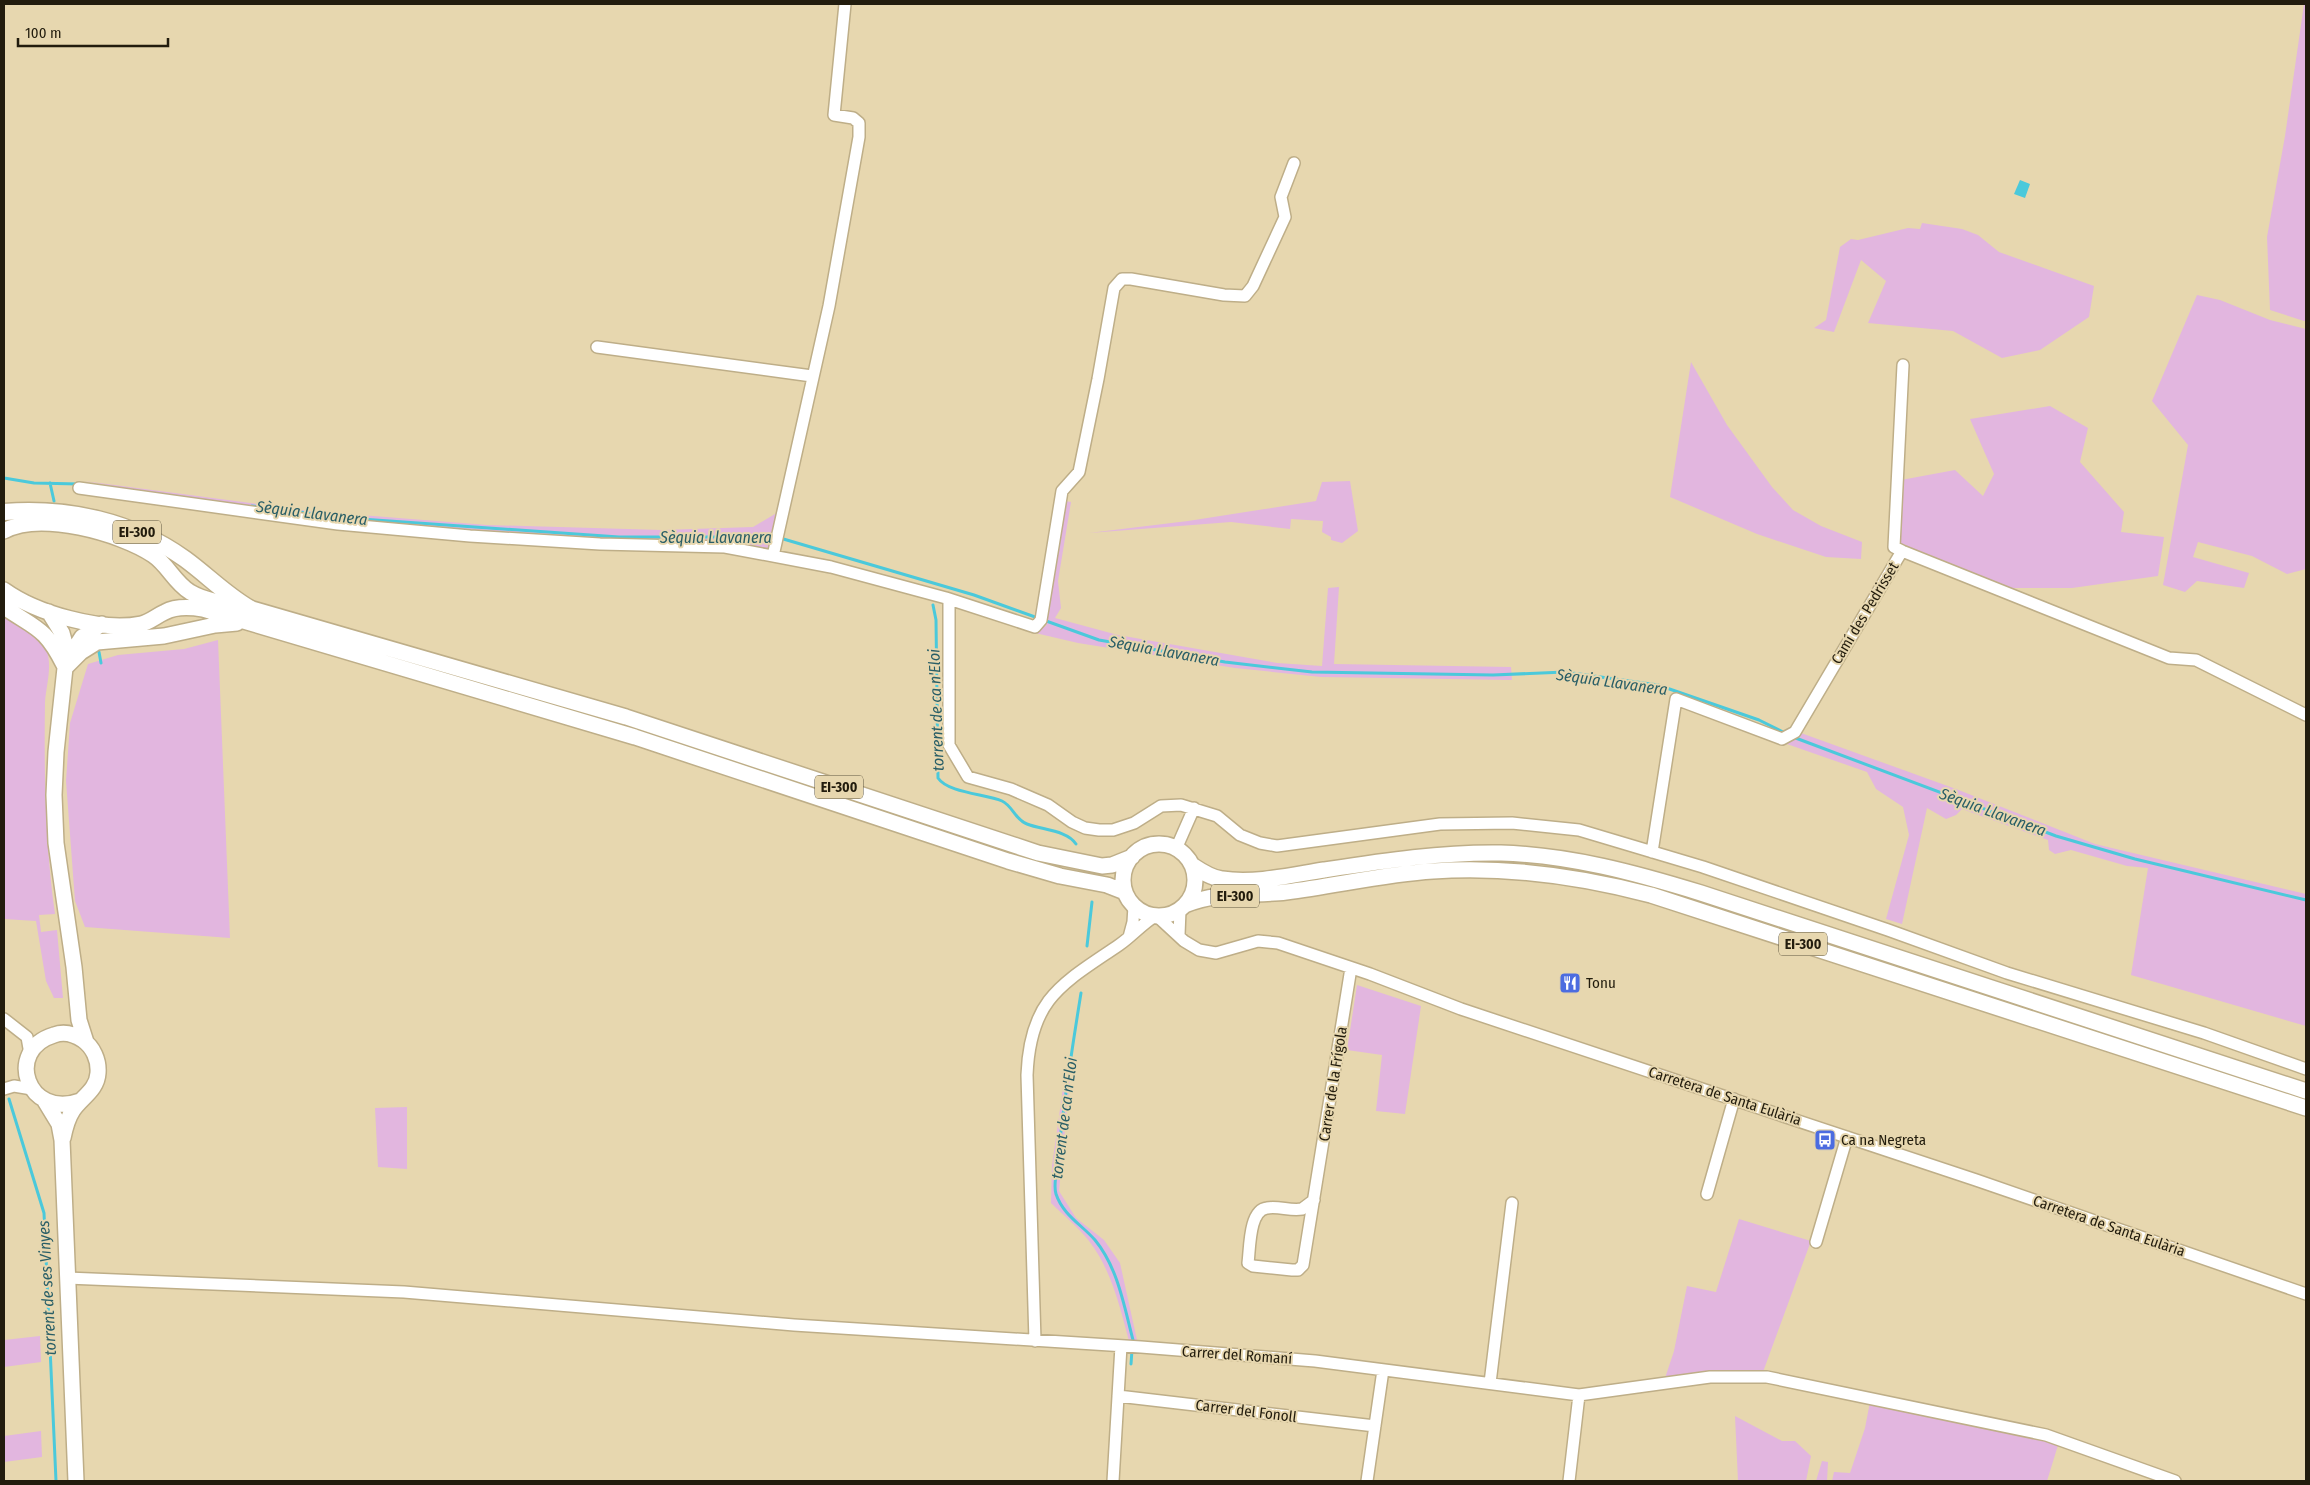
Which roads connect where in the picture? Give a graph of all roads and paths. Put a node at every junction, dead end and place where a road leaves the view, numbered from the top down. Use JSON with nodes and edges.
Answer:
{"nodes":[{"id":1,"x":845,"y":4,"type":"edge"},
{"id":2,"x":1294,"y":162,"type":"dead end"},
{"id":3,"x":597,"y":347,"type":"dead end"},
{"id":4,"x":1903,"y":365,"type":"dead end"},
{"id":5,"x":812,"y":376,"type":"junction"},
{"id":6,"x":80,"y":488,"type":"dead end"},
{"id":7,"x":4,"y":512,"type":"edge"},
{"id":8,"x":4,"y":531,"type":"edge"},
{"id":9,"x":1902,"y":551,"type":"junction"},
{"id":10,"x":773,"y":556,"type":"junction"},
{"id":11,"x":172,"y":577,"type":"junction"},
{"id":12,"x":4,"y":590,"type":"edge"},
{"id":13,"x":950,"y":599,"type":"junction"},
{"id":14,"x":4,"y":607,"type":"edge"},
{"id":15,"x":49,"y":612,"type":"junction"},
{"id":16,"x":164,"y":612,"type":"junction"},
{"id":17,"x":247,"y":615,"type":"junction"},
{"id":18,"x":102,"y":624,"type":"junction"},
{"id":19,"x":65,"y":668,"type":"junction"},
{"id":20,"x":2306,"y":715,"type":"edge"},
{"id":21,"x":1194,"y":808,"type":"junction"},
{"id":22,"x":1176,"y":848,"type":"junction"},
{"id":23,"x":1652,"y":852,"type":"junction"},
{"id":24,"x":1132,"y":857,"type":"junction"},
{"id":25,"x":1192,"y":865,"type":"junction"},
{"id":26,"x":1125,"y":892,"type":"junction"},
{"id":27,"x":1134,"y":906,"type":"junction"},
{"id":28,"x":1183,"y":908,"type":"junction"},
{"id":29,"x":1156,"y":916,"type":"junction"},
{"id":30,"x":1179,"y":935,"type":"junction"},
{"id":31,"x":1129,"y":937,"type":"junction"},
{"id":32,"x":1352,"y":968,"type":"junction"},
{"id":33,"x":77,"y":1006,"type":"junction"},
{"id":34,"x":4,"y":1019,"type":"edge"},
{"id":35,"x":52,"y":1035,"type":"junction"},
{"id":36,"x":27,"y":1038,"type":"junction"},
{"id":37,"x":86,"y":1042,"type":"junction"},
{"id":38,"x":30,"y":1054,"type":"junction"},
{"id":39,"x":2306,"y":1069,"type":"edge"},
{"id":40,"x":26,"y":1070,"type":"junction"},
{"id":41,"x":9,"y":1087,"type":"edge"},
{"id":42,"x":32,"y":1089,"type":"junction"},
{"id":43,"x":2306,"y":1091,"type":"edge"},
{"id":44,"x":1734,"y":1099,"type":"junction"},
{"id":45,"x":45,"y":1101,"type":"junction"},
{"id":46,"x":80,"y":1101,"type":"junction"},
{"id":47,"x":2306,"y":1108,"type":"edge"},
{"id":48,"x":1847,"y":1137,"type":"junction"},
{"id":49,"x":62,"y":1140,"type":"junction"},
{"id":50,"x":1708,"y":1194,"type":"dead end"},
{"id":51,"x":1314,"y":1200,"type":"junction"},
{"id":52,"x":1512,"y":1203,"type":"dead end"},
{"id":53,"x":1816,"y":1242,"type":"dead end"},
{"id":54,"x":66,"y":1278,"type":"junction"},
{"id":55,"x":2306,"y":1294,"type":"edge"},
{"id":56,"x":1035,"y":1341,"type":"junction"},
{"id":57,"x":1121,"y":1346,"type":"junction"},
{"id":58,"x":1383,"y":1370,"type":"junction"},
{"id":59,"x":1490,"y":1383,"type":"junction"},
{"id":60,"x":1579,"y":1395,"type":"junction"},
{"id":61,"x":1118,"y":1396,"type":"junction"},
{"id":62,"x":1375,"y":1426,"type":"junction"},
{"id":63,"x":76,"y":1481,"type":"edge"},
{"id":64,"x":1114,"y":1481,"type":"edge"},
{"id":65,"x":1367,"y":1481,"type":"edge"},
{"id":66,"x":1569,"y":1481,"type":"edge"},
{"id":67,"x":2175,"y":1481,"type":"edge"}],
"edges":[{"from":1,"to":5,"type":"street"},
{"from":2,"to":13,"type":"street"},
{"from":3,"to":5,"type":"street"},
{"from":4,"to":9,"type":"street"},
{"from":5,"to":10,"type":"street"},
{"from":6,"to":10,"type":"street"},
{"from":7,"to":17,"type":"highway","number":"EI-300"},
{"from":8,"to":11,"type":"main road","number":"EI-300"},
{"from":9,"to":20,"type":"street","name":"Camí des Pedrisset"},
{"from":9,"to":23,"type":"street","name":"Camí des Pedrisset"},
{"from":10,"to":13,"type":"street"},
{"from":11,"to":16,"type":"main road"},
{"from":11,"to":17,"type":"main road","number":"EI-300"},
{"from":12,"to":15,"type":"main road","number":"EI-300"},
{"from":13,"to":21,"type":"street"},
{"from":14,"to":19,"type":"main road"},
{"from":15,"to":18,"type":"main road","number":"EI-300"},
{"from":15,"to":19,"type":"main road"},
{"from":16,"to":17,"type":"main road","number":"EI-300"},
{"from":16,"to":18,"type":"main road","number":"EI-300"},
{"from":17,"to":19,"type":"main road"},
{"from":17,"to":24,"type":"main road","number":"EI-300"},
{"from":17,"to":26,"type":"main road","number":"EI-300"},
{"from":18,"to":19,"type":"main road"},
{"from":19,"to":33,"type":"main road"},
{"from":21,"to":22,"type":"street"},
{"from":21,"to":23,"type":"street"},
{"from":22,"to":24,"type":"main road","number":"EI-300"},
{"from":22,"to":25,"type":"main road","number":"EI-300"},
{"from":23,"to":39,"type":"street"},
{"from":24,"to":26,"type":"main road"},
{"from":25,"to":28,"type":"main road","number":"EI-300"},
{"from":25,"to":43,"type":"main road","number":"EI-300"},
{"from":26,"to":27,"type":"main road"},
{"from":27,"to":29,"type":"main road"},
{"from":27,"to":31,"type":"street"},
{"from":28,"to":29,"type":"main road","number":"EI-300"},
{"from":28,"to":30,"type":"street"},
{"from":28,"to":47,"type":"main road","number":"EI-300"},
{"from":29,"to":30,"type":"street","name":"Carretera de Santa Eulària"},
{"from":29,"to":31,"type":"street"},
{"from":30,"to":32,"type":"street","name":"Carretera de Santa Eulària"},
{"from":31,"to":56,"type":"street"},
{"from":32,"to":44,"type":"street","name":"Carretera de Santa Eulària"},
{"from":32,"to":51,"type":"street","name":"Carrer de la Frígola"},
{"from":33,"to":35,"type":"main road"},
{"from":33,"to":37,"type":"main road"},
{"from":34,"to":36,"type":"street"},
{"from":35,"to":36,"type":"street"},
{"from":35,"to":37,"type":"main road"},
{"from":35,"to":38,"type":"main road"},
{"from":36,"to":38,"type":"street"},
{"from":37,"to":46,"type":"main road"},
{"from":38,"to":40,"type":"main road"},
{"from":40,"to":41,"type":"street"},
{"from":40,"to":42,"type":"main road"},
{"from":41,"to":42,"type":"street"},
{"from":42,"to":45,"type":"main road"},
{"from":44,"to":48,"type":"street","name":"Carretera de Santa Eulària"},
{"from":44,"to":50,"type":"street"},
{"from":45,"to":46,"type":"main road"},
{"from":45,"to":49,"type":"main road"},
{"from":46,"to":49,"type":"main road"},
{"from":48,"to":53,"type":"street"},
{"from":48,"to":55,"type":"street","name":"Carretera de Santa Eulària"},
{"from":49,"to":54,"type":"main road"},
{"from":51,"to":51,"type":"street","name":"Carrer de la Frígola"},
{"from":52,"to":59,"type":"street"},
{"from":54,"to":56,"type":"street","name":"Carrer del Romaní"},
{"from":54,"to":63,"type":"main road"},
{"from":56,"to":57,"type":"street","name":"Carrer del Romaní"},
{"from":57,"to":58,"type":"street","name":"Carrer del Romaní"},
{"from":57,"to":61,"type":"street"},
{"from":58,"to":59,"type":"street","name":"Carrer del Romaní"},
{"from":58,"to":62,"type":"street"},
{"from":59,"to":60,"type":"street","name":"Carrer del Romaní"},
{"from":60,"to":66,"type":"street"},
{"from":60,"to":67,"type":"street","name":"Carrer del Romaní"},
{"from":61,"to":62,"type":"street","name":"Carrer del Fonoll"},
{"from":61,"to":64,"type":"street"},
{"from":62,"to":65,"type":"street"}]}
